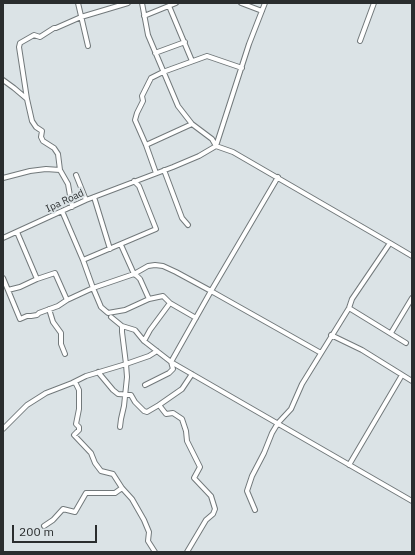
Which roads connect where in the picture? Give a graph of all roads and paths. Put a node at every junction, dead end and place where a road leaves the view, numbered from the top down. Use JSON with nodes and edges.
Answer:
{"nodes":[{"id":1,"x":78,"y":3,"type":"edge"},
{"id":2,"x":128,"y":3,"type":"edge"},
{"id":3,"x":142,"y":3,"type":"edge"},
{"id":4,"x":176,"y":3,"type":"edge"},
{"id":5,"x":241,"y":3,"type":"edge"},
{"id":6,"x":265,"y":3,"type":"edge"},
{"id":7,"x":374,"y":3,"type":"edge"},
{"id":8,"x":169,"y":6,"type":"junction"},
{"id":9,"x":262,"y":11,"type":"junction"},
{"id":10,"x":81,"y":16,"type":"junction"},
{"id":11,"x":144,"y":16,"type":"junction"},
{"id":12,"x":360,"y":41,"type":"dead end"},
{"id":13,"x":184,"y":42,"type":"junction"},
{"id":14,"x":88,"y":46,"type":"dead end"},
{"id":15,"x":155,"y":53,"type":"junction"},
{"id":16,"x":192,"y":61,"type":"junction"},
{"id":17,"x":242,"y":68,"type":"junction"},
{"id":18,"x":162,"y":72,"type":"junction"},
{"id":19,"x":3,"y":80,"type":"edge"},
{"id":20,"x":27,"y":99,"type":"junction"},
{"id":21,"x":192,"y":124,"type":"junction"},
{"id":22,"x":146,"y":145,"type":"junction"},
{"id":23,"x":216,"y":146,"type":"junction"},
{"id":24,"x":60,"y":170,"type":"junction"},
{"id":25,"x":164,"y":170,"type":"junction"},
{"id":26,"x":156,"y":173,"type":"junction"},
{"id":27,"x":76,"y":175,"type":"dead end"},
{"id":28,"x":278,"y":177,"type":"junction"},
{"id":29,"x":3,"y":178,"type":"edge"},
{"id":30,"x":134,"y":181,"type":"junction"},
{"id":31,"x":94,"y":196,"type":"junction"},
{"id":32,"x":86,"y":200,"type":"junction"},
{"id":33,"x":72,"y":207,"type":"junction"},
{"id":34,"x":62,"y":211,"type":"junction"},
{"id":35,"x":188,"y":225,"type":"dead end"},
{"id":36,"x":17,"y":232,"type":"junction"},
{"id":37,"x":3,"y":238,"type":"edge"},
{"id":38,"x":390,"y":243,"type":"junction"},
{"id":39,"x":120,"y":244,"type":"junction"},
{"id":40,"x":110,"y":249,"type":"junction"},
{"id":41,"x":412,"y":256,"type":"edge"},
{"id":42,"x":82,"y":260,"type":"junction"},
{"id":43,"x":134,"y":274,"type":"junction"},
{"id":44,"x":3,"y":278,"type":"edge"},
{"id":45,"x":37,"y":279,"type":"junction"},
{"id":46,"x":93,"y":288,"type":"junction"},
{"id":47,"x":8,"y":290,"type":"junction"},
{"id":48,"x":211,"y":291,"type":"junction"},
{"id":49,"x":412,"y":298,"type":"edge"},
{"id":50,"x":149,"y":299,"type":"junction"},
{"id":51,"x":67,"y":300,"type":"junction"},
{"id":52,"x":170,"y":303,"type":"junction"},
{"id":53,"x":350,"y":308,"type":"junction"},
{"id":54,"x":49,"y":310,"type":"junction"},
{"id":55,"x":111,"y":317,"type":"dead end"},
{"id":56,"x":196,"y":318,"type":"junction"},
{"id":57,"x":122,"y":326,"type":"junction"},
{"id":58,"x":391,"y":333,"type":"junction"},
{"id":59,"x":331,"y":335,"type":"junction"},
{"id":60,"x":144,"y":341,"type":"junction"},
{"id":61,"x":406,"y":342,"type":"dead end"},
{"id":62,"x":157,"y":351,"type":"junction"},
{"id":63,"x":321,"y":353,"type":"junction"},
{"id":64,"x":65,"y":354,"type":"dead end"},
{"id":65,"x":171,"y":362,"type":"junction"},
{"id":66,"x":126,"y":364,"type":"junction"},
{"id":67,"x":98,"y":372,"type":"junction"},
{"id":68,"x":192,"y":374,"type":"junction"},
{"id":69,"x":402,"y":375,"type":"junction"},
{"id":70,"x":412,"y":380,"type":"edge"},
{"id":71,"x":75,"y":382,"type":"junction"},
{"id":72,"x":145,"y":385,"type":"dead end"},
{"id":73,"x":125,"y":395,"type":"junction"},
{"id":74,"x":159,"y":405,"type":"junction"},
{"id":75,"x":278,"y":423,"type":"junction"},
{"id":76,"x":120,"y":427,"type":"dead end"},
{"id":77,"x":3,"y":429,"type":"edge"},
{"id":78,"x":349,"y":465,"type":"junction"},
{"id":79,"x":122,"y":488,"type":"junction"},
{"id":80,"x":412,"y":501,"type":"edge"},
{"id":81,"x":255,"y":510,"type":"dead end"},
{"id":82,"x":44,"y":526,"type":"dead end"},
{"id":83,"x":154,"y":552,"type":"edge"},
{"id":84,"x":187,"y":552,"type":"edge"}],
"edges":[{"from":1,"to":10,"type":"street"},
{"from":2,"to":10,"type":"street"},
{"from":3,"to":11,"type":"street"},
{"from":4,"to":8,"type":"street"},
{"from":5,"to":9,"type":"street"},
{"from":6,"to":9,"type":"street"},
{"from":7,"to":12,"type":"street"},
{"from":8,"to":11,"type":"street"},
{"from":8,"to":13,"type":"street"},
{"from":9,"to":17,"type":"street"},
{"from":10,"to":14,"type":"street"},
{"from":10,"to":20,"type":"street"},
{"from":11,"to":15,"type":"street"},
{"from":13,"to":15,"type":"street"},
{"from":13,"to":16,"type":"street"},
{"from":15,"to":18,"type":"street"},
{"from":16,"to":17,"type":"street"},
{"from":16,"to":18,"type":"street"},
{"from":17,"to":23,"type":"street"},
{"from":18,"to":21,"type":"street"},
{"from":18,"to":22,"type":"street"},
{"from":19,"to":20,"type":"street"},
{"from":20,"to":24,"type":"street"},
{"from":21,"to":22,"type":"street"},
{"from":21,"to":23,"type":"street"},
{"from":22,"to":26,"type":"street"},
{"from":23,"to":25,"type":"street","name":"Ipa Road"},
{"from":23,"to":28,"type":"street"},
{"from":24,"to":29,"type":"street"},
{"from":24,"to":33,"type":"street"},
{"from":25,"to":26,"type":"street","name":"Ipa Road"},
{"from":25,"to":35,"type":"street"},
{"from":26,"to":30,"type":"street","name":"Ipa Road"},
{"from":27,"to":32,"type":"street"},
{"from":28,"to":38,"type":"street"},
{"from":28,"to":48,"type":"street"},
{"from":30,"to":31,"type":"street","name":"Ipa Road"},
{"from":30,"to":39,"type":"street"},
{"from":31,"to":32,"type":"street","name":"Ipa Road"},
{"from":31,"to":40,"type":"street"},
{"from":32,"to":33,"type":"street","name":"Ipa Road"},
{"from":33,"to":34,"type":"street","name":"Ipa Road"},
{"from":34,"to":36,"type":"street","name":"Ipa Road"},
{"from":34,"to":42,"type":"street"},
{"from":36,"to":37,"type":"street","name":"Ipa Road"},
{"from":36,"to":45,"type":"street"},
{"from":38,"to":41,"type":"street"},
{"from":38,"to":53,"type":"street"},
{"from":39,"to":40,"type":"street"},
{"from":39,"to":43,"type":"street"},
{"from":40,"to":42,"type":"street"},
{"from":42,"to":46,"type":"street"},
{"from":43,"to":46,"type":"street"},
{"from":43,"to":48,"type":"street"},
{"from":43,"to":50,"type":"street"},
{"from":44,"to":47,"type":"street"},
{"from":45,"to":47,"type":"street"},
{"from":45,"to":51,"type":"street"},
{"from":46,"to":50,"type":"street"},
{"from":46,"to":51,"type":"street"},
{"from":47,"to":54,"type":"street"},
{"from":48,"to":56,"type":"street"},
{"from":48,"to":63,"type":"street"},
{"from":49,"to":58,"type":"street"},
{"from":50,"to":52,"type":"street"},
{"from":51,"to":54,"type":"street"},
{"from":52,"to":56,"type":"street"},
{"from":52,"to":60,"type":"street"},
{"from":53,"to":58,"type":"street"},
{"from":53,"to":59,"type":"street"},
{"from":54,"to":64,"type":"street"},
{"from":55,"to":57,"type":"street"},
{"from":56,"to":65,"type":"street"},
{"from":57,"to":60,"type":"street"},
{"from":57,"to":66,"type":"street"},
{"from":58,"to":61,"type":"street"},
{"from":59,"to":63,"type":"street"},
{"from":59,"to":69,"type":"street"},
{"from":60,"to":62,"type":"street"},
{"from":62,"to":65,"type":"street"},
{"from":62,"to":66,"type":"street"},
{"from":63,"to":75,"type":"street"},
{"from":65,"to":68,"type":"street"},
{"from":65,"to":72,"type":"street"},
{"from":66,"to":67,"type":"street"},
{"from":66,"to":73,"type":"street"},
{"from":67,"to":71,"type":"street"},
{"from":67,"to":73,"type":"street"},
{"from":68,"to":74,"type":"street"},
{"from":68,"to":75,"type":"street"},
{"from":69,"to":70,"type":"street"},
{"from":69,"to":78,"type":"street"},
{"from":71,"to":77,"type":"street"},
{"from":71,"to":79,"type":"street"},
{"from":73,"to":74,"type":"street"},
{"from":73,"to":76,"type":"street"},
{"from":74,"to":84,"type":"street"},
{"from":75,"to":78,"type":"street"},
{"from":75,"to":81,"type":"street"},
{"from":78,"to":80,"type":"street"},
{"from":79,"to":82,"type":"street"},
{"from":79,"to":83,"type":"street"}]}
